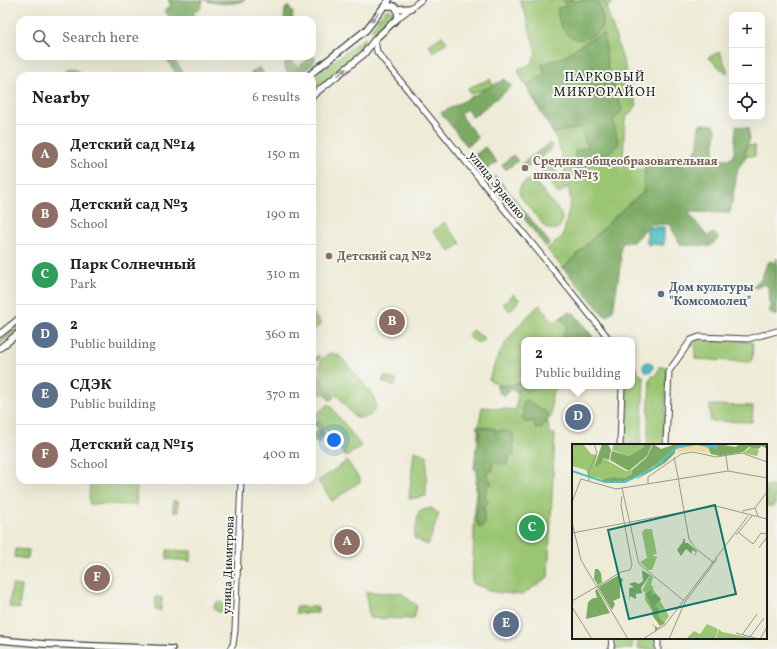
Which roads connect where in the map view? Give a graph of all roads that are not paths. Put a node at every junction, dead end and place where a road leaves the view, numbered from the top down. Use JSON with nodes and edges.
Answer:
{"nodes":[{"id":1,"x":389,"y":0,"type":"edge"},
{"id":2,"x":393,"y":0,"type":"edge"},
{"id":3,"x":421,"y":0,"type":"edge"},
{"id":4,"x":385,"y":6,"type":"junction"},
{"id":5,"x":396,"y":8,"type":"junction"},
{"id":6,"x":411,"y":8,"type":"junction"},
{"id":7,"x":398,"y":18,"type":"junction"},
{"id":8,"x":366,"y":30,"type":"junction"},
{"id":9,"x":375,"y":39,"type":"junction"},
{"id":10,"x":313,"y":72,"type":"edge"},
{"id":11,"x":316,"y":93,"type":"edge"},
{"id":12,"x":16,"y":321,"type":"edge"},
{"id":13,"x":777,"y":331,"type":"edge"},
{"id":14,"x":0,"y":334,"type":"edge"},
{"id":15,"x":16,"y":335,"type":"edge"},
{"id":16,"x":608,"y":337,"type":"edge"},
{"id":17,"x":0,"y":348,"type":"edge"},
{"id":18,"x":622,"y":389,"type":"edge"},
{"id":19,"x":620,"y":444,"type":"edge"},
{"id":20,"x":666,"y":444,"type":"edge"},
{"id":21,"x":241,"y":484,"type":"edge"},
{"id":22,"x":612,"y":639,"type":"edge"},
{"id":23,"x":0,"y":640,"type":"edge"},
{"id":24,"x":172,"y":649,"type":"edge"},
{"id":25,"x":230,"y":649,"type":"edge"},
{"id":26,"x":611,"y":649,"type":"edge"}],
"edges":[{"from":1,"to":4,"type":"main road"},
{"from":2,"to":5,"type":"main road"},
{"from":3,"to":6,"type":"main road"},
{"from":4,"to":5,"type":"main road"},
{"from":4,"to":8,"type":"main road","one_way":true},
{"from":5,"to":6,"type":"main road"},
{"from":5,"to":7,"type":"main road"},
{"from":6,"to":7,"type":"main road"},
{"from":7,"to":9,"type":"main road"},
{"from":8,"to":9,"type":"main road"},
{"from":8,"to":10,"type":"main road"},
{"from":11,"to":9,"type":"main road","one_way":true},
{"from":9,"to":16,"type":"main road","name":"улица Эрденко"},
{"from":12,"to":14,"type":"main road"},
{"from":13,"to":20,"type":"main road"},
{"from":15,"to":17,"type":"main road"},
{"from":18,"to":19,"type":"main road"},
{"from":21,"to":25,"type":"main road","name":"улица Димитрова"},
{"from":22,"to":26,"type":"main road"},
{"from":23,"to":24,"type":"main road"}]}
